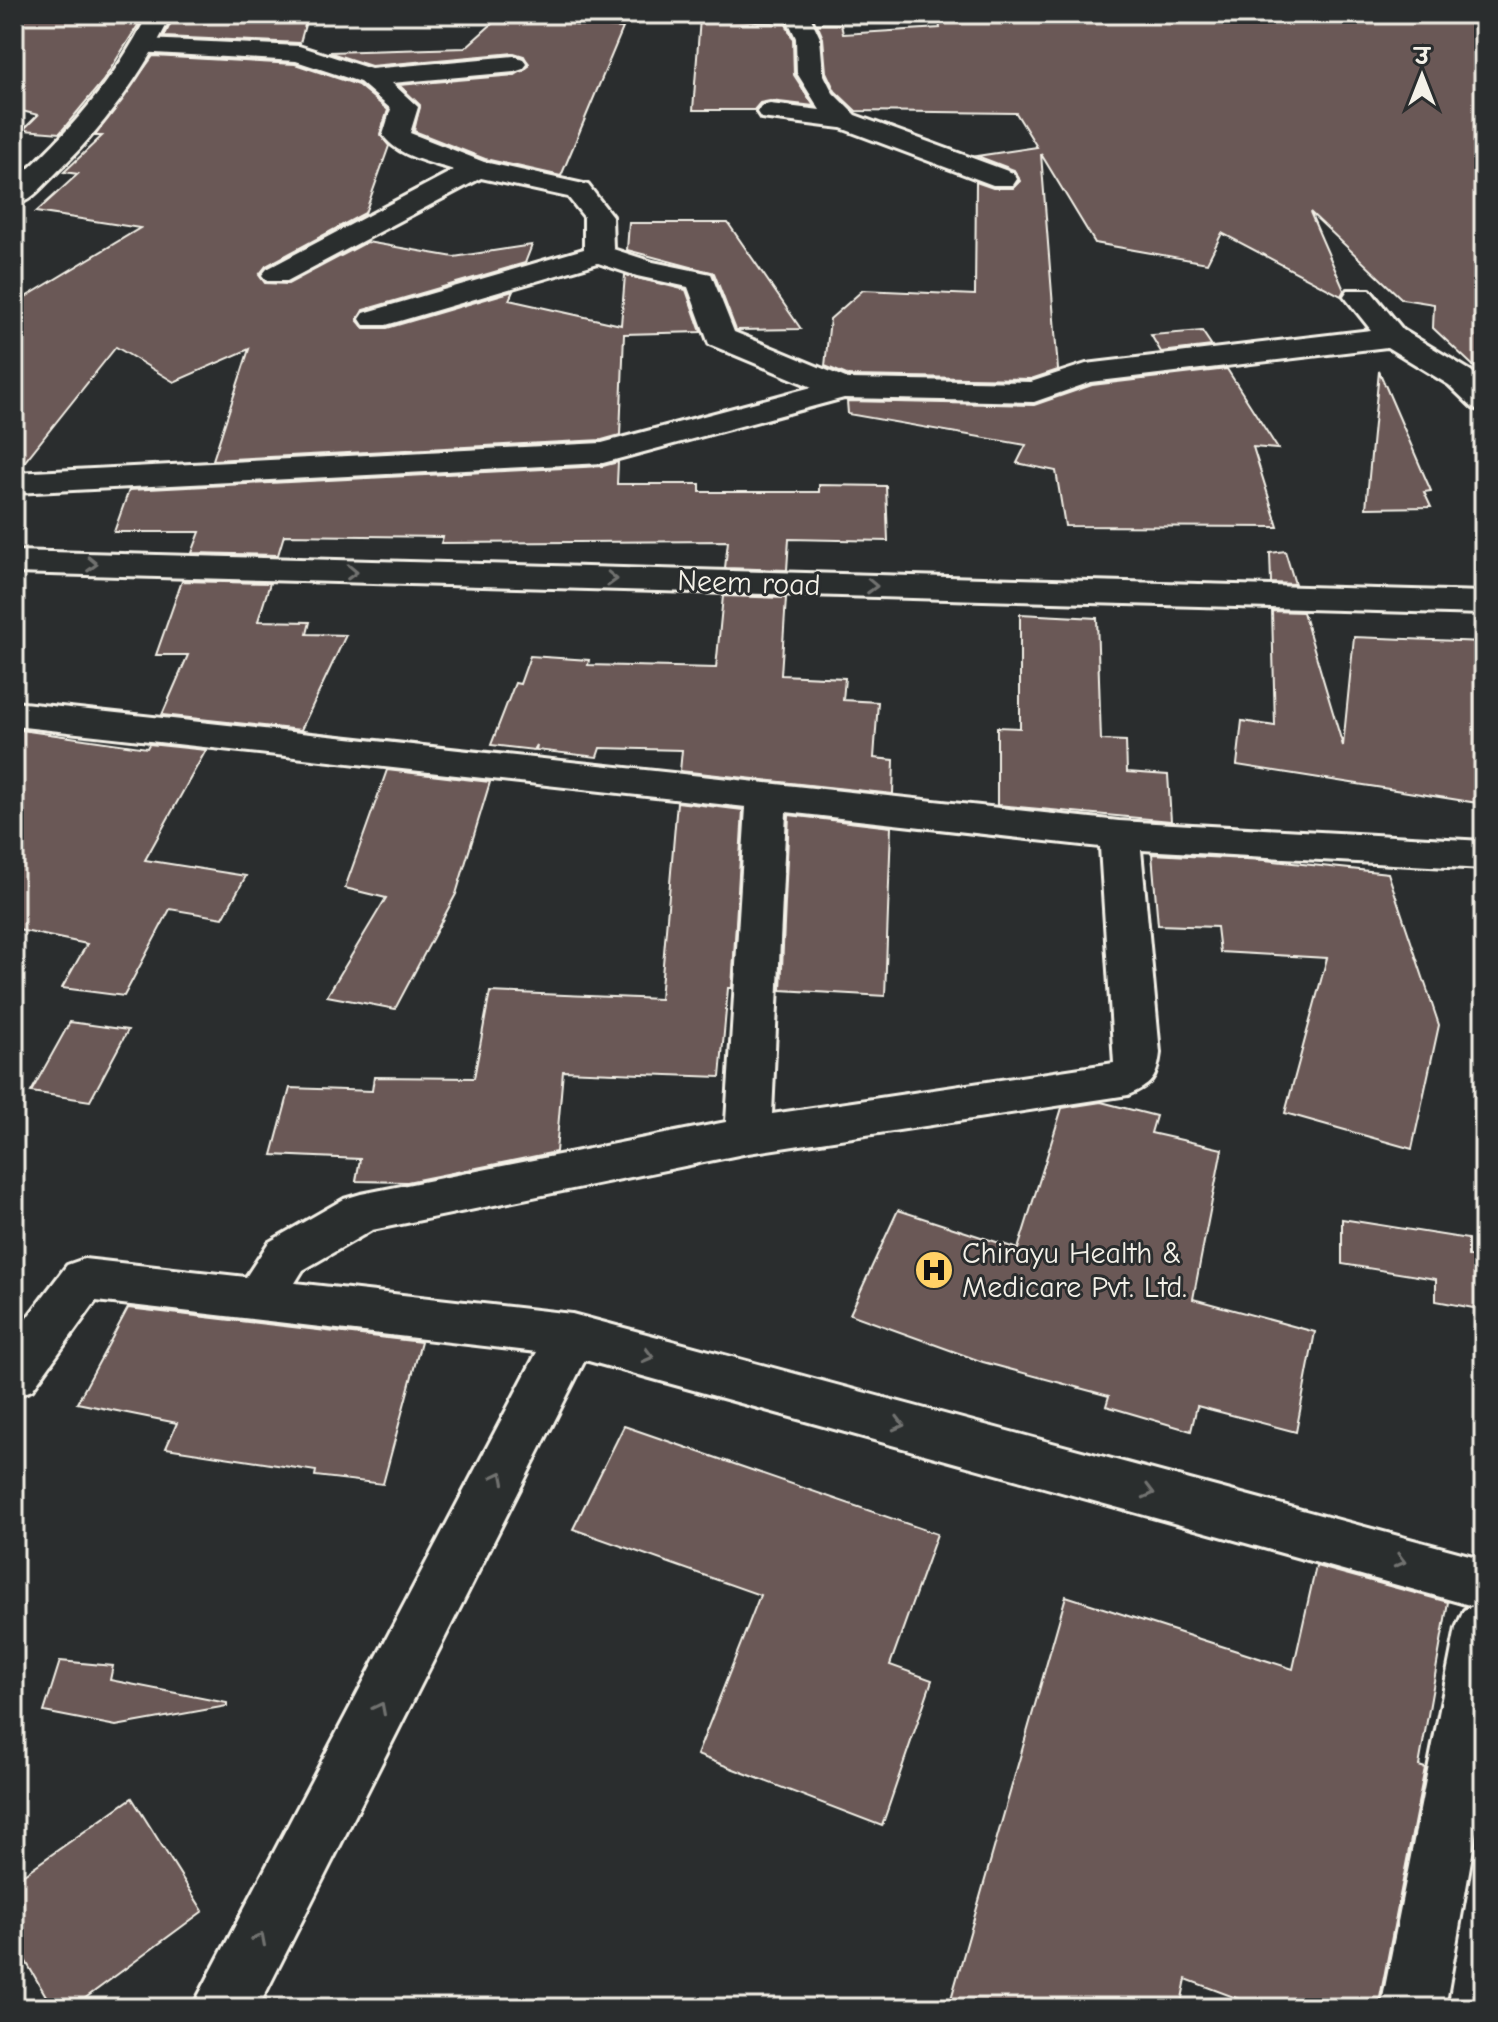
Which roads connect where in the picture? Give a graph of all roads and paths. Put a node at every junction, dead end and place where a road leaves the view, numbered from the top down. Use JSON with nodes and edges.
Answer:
{"nodes":[{"id":1,"x":160,"y":14,"type":"edge"},
{"id":2,"x":797,"y":14,"type":"edge"},
{"id":3,"x":146,"y":47,"type":"junction"},
{"id":4,"x":514,"y":64,"type":"dead end"},
{"id":5,"x":369,"y":77,"type":"junction"},
{"id":6,"x":770,"y":112,"type":"dead end"},
{"id":7,"x":846,"y":121,"type":"junction"},
{"id":8,"x":477,"y":169,"type":"junction"},
{"id":9,"x":1003,"y":179,"type":"dead end"},
{"id":10,"x":14,"y":197,"type":"edge"},
{"id":11,"x":599,"y":254,"type":"junction"},
{"id":12,"x":277,"y":275,"type":"dead end"},
{"id":13,"x":1359,"y":296,"type":"dead end"},
{"id":14,"x":375,"y":319,"type":"dead end"},
{"id":15,"x":1392,"y":337,"type":"junction"},
{"id":16,"x":843,"y":388,"type":"junction"},
{"id":17,"x":1484,"y":401,"type":"edge"},
{"id":18,"x":14,"y":483,"type":"edge"},
{"id":19,"x":14,"y":562,"type":"edge"},
{"id":20,"x":1484,"y":603,"type":"edge"},
{"id":21,"x":14,"y":714,"type":"edge"},
{"id":22,"x":767,"y":794,"type":"junction"},
{"id":23,"x":1119,"y":835,"type":"junction"},
{"id":24,"x":1484,"y":855,"type":"edge"},
{"id":25,"x":748,"y":1135,"type":"junction"},
{"id":26,"x":259,"y":1299,"type":"junction"},
{"id":27,"x":572,"y":1335,"type":"junction"},
{"id":28,"x":14,"y":1375,"type":"edge"},
{"id":29,"x":1484,"y":1584,"type":"edge"},
{"id":30,"x":1484,"y":1628,"type":"edge"},
{"id":31,"x":224,"y":2008,"type":"edge"},
{"id":32,"x":1413,"y":2008,"type":"edge"}],
"edges":[{"from":1,"to":3,"type":"street"},
{"from":2,"to":7,"type":"street"},
{"from":3,"to":5,"type":"street"},
{"from":3,"to":10,"type":"street"},
{"from":4,"to":5,"type":"street"},
{"from":5,"to":8,"type":"street"},
{"from":6,"to":7,"type":"street"},
{"from":7,"to":9,"type":"street"},
{"from":8,"to":11,"type":"street"},
{"from":8,"to":12,"type":"street"},
{"from":11,"to":14,"type":"street"},
{"from":11,"to":16,"type":"street"},
{"from":13,"to":15,"type":"street"},
{"from":15,"to":16,"type":"street"},
{"from":15,"to":17,"type":"street"},
{"from":16,"to":18,"type":"street"},
{"from":19,"to":20,"type":"street","name":"Neem road","one_way":true},
{"from":21,"to":22,"type":"street"},
{"from":22,"to":23,"type":"street"},
{"from":22,"to":25,"type":"street"},
{"from":23,"to":24,"type":"street"},
{"from":23,"to":25,"type":"street"},
{"from":25,"to":26,"type":"street"},
{"from":26,"to":27,"type":"street"},
{"from":26,"to":28,"type":"street"},
{"from":27,"to":29,"type":"street","one_way":true},
{"from":31,"to":27,"type":"street","one_way":true},
{"from":30,"to":32,"type":"street"}]}
